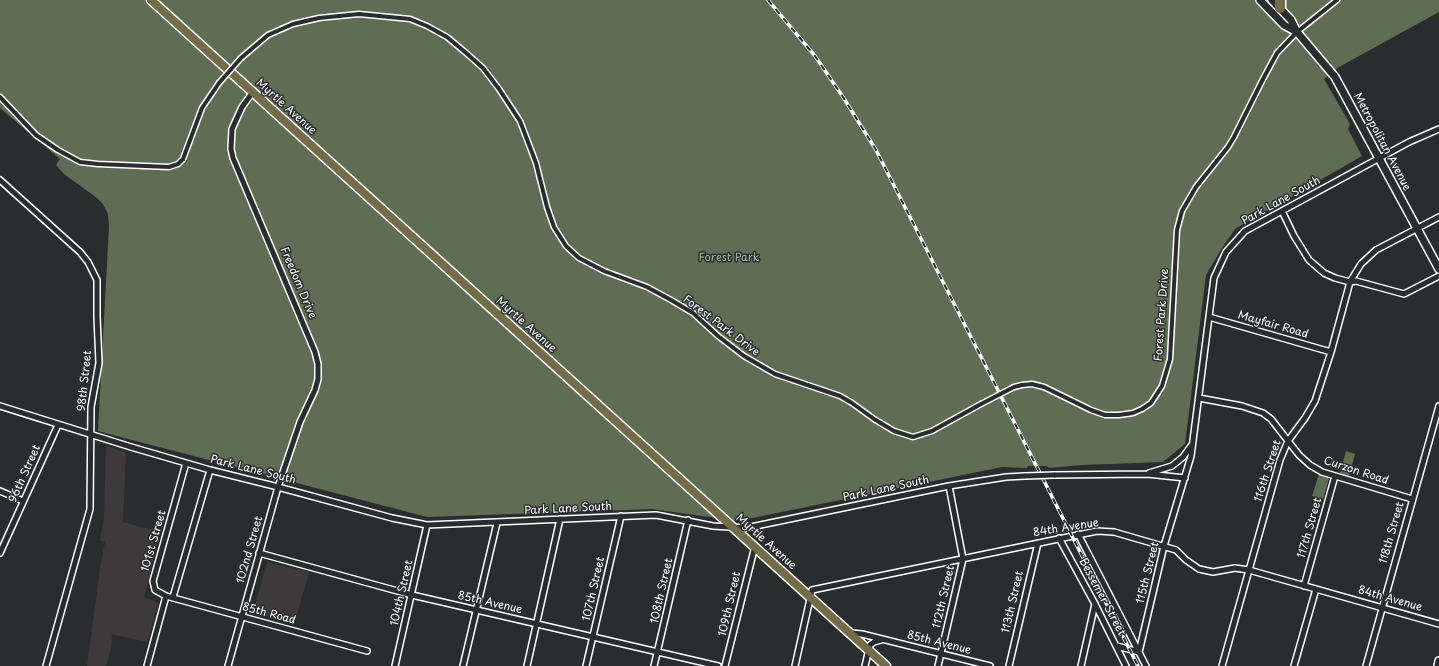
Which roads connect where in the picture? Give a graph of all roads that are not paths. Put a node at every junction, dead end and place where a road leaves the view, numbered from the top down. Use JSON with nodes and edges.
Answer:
{"nodes":[{"id":1,"x":151,"y":0,"type":"edge"},
{"id":2,"x":1260,"y":0,"type":"edge"},
{"id":3,"x":1272,"y":0,"type":"edge"},
{"id":4,"x":1337,"y":0,"type":"edge"},
{"id":5,"x":1280,"y":4,"type":"edge"},
{"id":6,"x":1297,"y":32,"type":"junction"},
{"id":7,"x":253,"y":92,"type":"junction"},
{"id":8,"x":0,"y":97,"type":"edge"},
{"id":9,"x":1439,"y":129,"type":"edge"},
{"id":10,"x":1379,"y":158,"type":"junction"},
{"id":11,"x":0,"y":180,"type":"edge"},
{"id":12,"x":1282,"y":211,"type":"junction"},
{"id":13,"x":1439,"y":217,"type":"edge"},
{"id":14,"x":1417,"y":229,"type":"junction"},
{"id":15,"x":1439,"y":269,"type":"edge"},
{"id":16,"x":1439,"y":276,"type":"edge"},
{"id":17,"x":1350,"y":282,"type":"junction"},
{"id":18,"x":1209,"y":317,"type":"junction"},
{"id":19,"x":1331,"y":352,"type":"junction"},
{"id":20,"x":1199,"y":398,"type":"junction"},
{"id":21,"x":0,"y":406,"type":"edge"},
{"id":22,"x":1439,"y":406,"type":"edge"},
{"id":23,"x":58,"y":425,"type":"junction"},
{"id":24,"x":92,"y":435,"type":"junction"},
{"id":25,"x":1288,"y":441,"type":"junction"},
{"id":26,"x":1193,"y":443,"type":"junction"},
{"id":27,"x":186,"y":463,"type":"junction"},
{"id":28,"x":210,"y":470,"type":"junction"},
{"id":29,"x":1147,"y":474,"type":"junction"},
{"id":30,"x":1335,"y":476,"type":"junction"},
{"id":31,"x":1185,"y":478,"type":"junction"},
{"id":32,"x":278,"y":486,"type":"junction"},
{"id":33,"x":948,"y":486,"type":"junction"},
{"id":34,"x":0,"y":491,"type":"edge"},
{"id":35,"x":1412,"y":499,"type":"junction"},
{"id":36,"x":23,"y":502,"type":"junction"},
{"id":37,"x":621,"y":516,"type":"junction"},
{"id":38,"x":560,"y":519,"type":"junction"},
{"id":39,"x":688,"y":520,"type":"junction"},
{"id":40,"x":497,"y":523,"type":"junction"},
{"id":41,"x":427,"y":525,"type":"junction"},
{"id":42,"x":734,"y":528,"type":"junction"},
{"id":43,"x":1078,"y":534,"type":"junction"},
{"id":44,"x":1059,"y":538,"type":"junction"},
{"id":45,"x":1038,"y":543,"type":"junction"},
{"id":46,"x":754,"y":546,"type":"junction"},
{"id":47,"x":1164,"y":546,"type":"junction"},
{"id":48,"x":259,"y":552,"type":"junction"},
{"id":49,"x":0,"y":553,"type":"edge"},
{"id":50,"x":963,"y":558,"type":"junction"},
{"id":51,"x":1249,"y":570,"type":"junction"},
{"id":52,"x":1304,"y":586,"type":"junction"},
{"id":53,"x":1316,"y":589,"type":"junction"},
{"id":54,"x":412,"y":595,"type":"junction"},
{"id":55,"x":166,"y":596,"type":"junction"},
{"id":56,"x":172,"y":598,"type":"junction"},
{"id":57,"x":811,"y":598,"type":"junction"},
{"id":58,"x":1095,"y":604,"type":"junction"},
{"id":59,"x":1382,"y":607,"type":"junction"},
{"id":60,"x":476,"y":610,"type":"junction"},
{"id":61,"x":241,"y":617,"type":"junction"},
{"id":62,"x":537,"y":624,"type":"junction"},
{"id":63,"x":1439,"y":624,"type":"edge"},
{"id":64,"x":850,"y":633,"type":"junction"},
{"id":65,"x":593,"y":637,"type":"junction"},
{"id":66,"x":884,"y":640,"type":"junction"},
{"id":67,"x":1117,"y":646,"type":"junction"},
{"id":68,"x":869,"y":650,"type":"junction"},
{"id":69,"x":367,"y":651,"type":"dead end"},
{"id":70,"x":657,"y":652,"type":"junction"},
{"id":71,"x":1139,"y":652,"type":"junction"},
{"id":72,"x":941,"y":654,"type":"junction"},
{"id":73,"x":1439,"y":661,"type":"edge"},
{"id":74,"x":46,"y":666,"type":"edge"},
{"id":75,"x":147,"y":666,"type":"edge"},
{"id":76,"x":228,"y":666,"type":"edge"},
{"id":77,"x":395,"y":666,"type":"edge"},
{"id":78,"x":463,"y":666,"type":"edge"},
{"id":79,"x":527,"y":666,"type":"edge"},
{"id":80,"x":586,"y":666,"type":"edge"},
{"id":81,"x":654,"y":666,"type":"edge"},
{"id":82,"x":718,"y":666,"type":"edge"},
{"id":83,"x":725,"y":666,"type":"edge"},
{"id":84,"x":795,"y":666,"type":"edge"},
{"id":85,"x":865,"y":666,"type":"edge"},
{"id":86,"x":886,"y":666,"type":"edge"},
{"id":87,"x":938,"y":666,"type":"edge"},
{"id":88,"x":990,"y":666,"type":"edge"},
{"id":89,"x":1009,"y":666,"type":"edge"},
{"id":90,"x":1081,"y":666,"type":"edge"},
{"id":91,"x":1126,"y":666,"type":"edge"},
{"id":92,"x":1146,"y":666,"type":"edge"},
{"id":93,"x":1222,"y":666,"type":"edge"},
{"id":94,"x":1294,"y":666,"type":"edge"},
{"id":95,"x":1366,"y":666,"type":"edge"},
{"id":96,"x":1438,"y":666,"type":"edge"}],
"edges":[{"from":1,"to":7,"type":"main road","name":"Myrtle Avenue"},
{"from":2,"to":6,"type":"main road","name":"Metropolitan Avenue"},
{"from":3,"to":5,"type":"main road","name":"Metropolitan Avenue"},
{"from":4,"to":6,"type":"street","name":"Forest Park Drive"},
{"from":5,"to":6,"type":"main road","name":"Metropolitan Avenue"},
{"from":6,"to":8,"type":"street","name":"Forest Park Drive","bridge":true},
{"from":6,"to":10,"type":"main road","name":"Metropolitan Avenue"},
{"from":7,"to":32,"type":"street","name":"Freedom Drive"},
{"from":7,"to":42,"type":"main road","name":"Myrtle Avenue"},
{"from":9,"to":10,"type":"street","name":"Park Lane South"},
{"from":10,"to":12,"type":"street","name":"Park Lane South"},
{"from":10,"to":14,"type":"main road","name":"Metropolitan Avenue"},
{"from":11,"to":24,"type":"street","name":"98th Street"},
{"from":12,"to":17,"type":"street"},
{"from":12,"to":18,"type":"street","name":"Park Lane South"},
{"from":13,"to":14,"type":"street","name":"116th Street"},
{"from":14,"to":15,"type":"main road","name":"Metropolitan Avenue"},
{"from":14,"to":17,"type":"street","name":"116th Street"},
{"from":16,"to":17,"type":"street"},
{"from":17,"to":19,"type":"street","name":"116th Street"},
{"from":18,"to":19,"type":"street","name":"Mayfair Road"},
{"from":18,"to":20,"type":"street","name":"Park Lane South"},
{"from":19,"to":25,"type":"street","name":"116th Street"},
{"from":20,"to":25,"type":"street","name":"Curzon Road"},
{"from":20,"to":26,"type":"street","name":"Park Lane South"},
{"from":21,"to":23,"type":"street","name":"Park Lane South"},
{"from":22,"to":35,"type":"street","name":"118th Street"},
{"from":23,"to":24,"type":"street","name":"Park Lane South"},
{"from":23,"to":36,"type":"street","name":"96th Street"},
{"from":24,"to":27,"type":"street","name":"Park Lane South"},
{"from":24,"to":74,"type":"street","name":"98th Street"},
{"from":25,"to":30,"type":"street","name":"Curzon Road"},
{"from":25,"to":51,"type":"street","name":"116th Street"},
{"from":26,"to":29,"type":"street","name":"Park Lane South"},
{"from":26,"to":31,"type":"street","name":"Park Lane South"},
{"from":27,"to":28,"type":"street","name":"Park Lane South"},
{"from":27,"to":55,"type":"street","name":"101st Street"},
{"from":28,"to":32,"type":"street","name":"Park Lane South"},
{"from":28,"to":56,"type":"street"},
{"from":29,"to":31,"type":"street","name":"Park Lane South"},
{"from":29,"to":33,"type":"street","name":"Park Lane South","bridge":true},
{"from":30,"to":35,"type":"street","name":"Curzon Road"},
{"from":30,"to":52,"type":"street","name":"117th Street"},
{"from":31,"to":47,"type":"street","name":"115th Street"},
{"from":32,"to":41,"type":"street","name":"Park Lane South"},
{"from":32,"to":48,"type":"street","name":"102nd Street"},
{"from":33,"to":42,"type":"street","name":"Park Lane South"},
{"from":33,"to":50,"type":"street","name":"112th Street"},
{"from":34,"to":36,"type":"street"},
{"from":35,"to":59,"type":"street","name":"118th Street"},
{"from":36,"to":49,"type":"street","name":"96th Street"},
{"from":37,"to":38,"type":"street","name":"Park Lane South"},
{"from":37,"to":39,"type":"street","name":"Park Lane South"},
{"from":37,"to":65,"type":"street","name":"107th Street"},
{"from":38,"to":40,"type":"street","name":"Park Lane South"},
{"from":38,"to":62,"type":"street"},
{"from":39,"to":42,"type":"street","name":"Park Lane South"},
{"from":39,"to":70,"type":"street","name":"108th Street"},
{"from":40,"to":41,"type":"street","name":"Park Lane South"},
{"from":40,"to":60,"type":"street"},
{"from":41,"to":54,"type":"street","name":"104th Street"},
{"from":42,"to":46,"type":"main road","name":"Myrtle Avenue"},
{"from":43,"to":44,"type":"street","name":"84th Avenue"},
{"from":43,"to":47,"type":"street","name":"84th Avenue"},
{"from":43,"to":71,"type":"street"},
{"from":44,"to":45,"type":"street","name":"84th Avenue"},
{"from":44,"to":58,"type":"street","name":"Bessemer Street"},
{"from":45,"to":50,"type":"street","name":"84th Avenue"},
{"from":45,"to":89,"type":"street","name":"113th Street"},
{"from":46,"to":57,"type":"main road","name":"Myrtle Avenue"},
{"from":46,"to":83,"type":"street","name":"109th Street"},
{"from":47,"to":51,"type":"street","name":"84th Avenue"},
{"from":47,"to":71,"type":"street","name":"115th Street"},
{"from":48,"to":54,"type":"street","name":"85th Avenue"},
{"from":48,"to":61,"type":"street","name":"102nd Street"},
{"from":50,"to":57,"type":"street","name":"84th Avenue"},
{"from":50,"to":72,"type":"street","name":"112th Street"},
{"from":51,"to":52,"type":"street","name":"84th Avenue"},
{"from":51,"to":93,"type":"street","name":"116th Street"},
{"from":52,"to":53,"type":"street","name":"84th Avenue"},
{"from":53,"to":59,"type":"street","name":"84th Avenue"},
{"from":53,"to":94,"type":"street"},
{"from":54,"to":60,"type":"street","name":"85th Avenue"},
{"from":54,"to":77,"type":"street","name":"104th Street"},
{"from":55,"to":56,"type":"street","name":"85th Road"},
{"from":55,"to":75,"type":"street"},
{"from":56,"to":61,"type":"street","name":"85th Road"},
{"from":57,"to":64,"type":"main road","name":"Myrtle Avenue"},
{"from":57,"to":84,"type":"street"},
{"from":58,"to":67,"type":"street","name":"Bessemer Street"},
{"from":58,"to":90,"type":"street"},
{"from":59,"to":63,"type":"street","name":"84th Avenue"},
{"from":59,"to":95,"type":"street","name":"118th Street"},
{"from":60,"to":62,"type":"street","name":"85th Avenue"},
{"from":60,"to":78,"type":"street"},
{"from":61,"to":69,"type":"street","name":"85th Road"},
{"from":61,"to":76,"type":"street","name":"102nd Street"},
{"from":62,"to":65,"type":"street","name":"85th Avenue"},
{"from":62,"to":79,"type":"street"},
{"from":64,"to":66,"type":"street","name":"85th Avenue"},
{"from":64,"to":68,"type":"main road","name":"Myrtle Avenue"},
{"from":65,"to":70,"type":"street","name":"85th Avenue"},
{"from":65,"to":80,"type":"street","name":"107th Street"},
{"from":66,"to":68,"type":"street"},
{"from":66,"to":72,"type":"street","name":"85th Avenue"},
{"from":67,"to":71,"type":"street"},
{"from":67,"to":91,"type":"street","name":"Bessemer Street"},
{"from":68,"to":85,"type":"street"},
{"from":68,"to":86,"type":"main road","name":"Myrtle Avenue"},
{"from":70,"to":81,"type":"street","name":"108th Street"},
{"from":70,"to":82,"type":"street","name":"85th Avenue"},
{"from":71,"to":92,"type":"street"},
{"from":72,"to":87,"type":"street","name":"112th Street"},
{"from":72,"to":88,"type":"street","name":"85th Avenue"},
{"from":73,"to":96,"type":"main road"}]}
